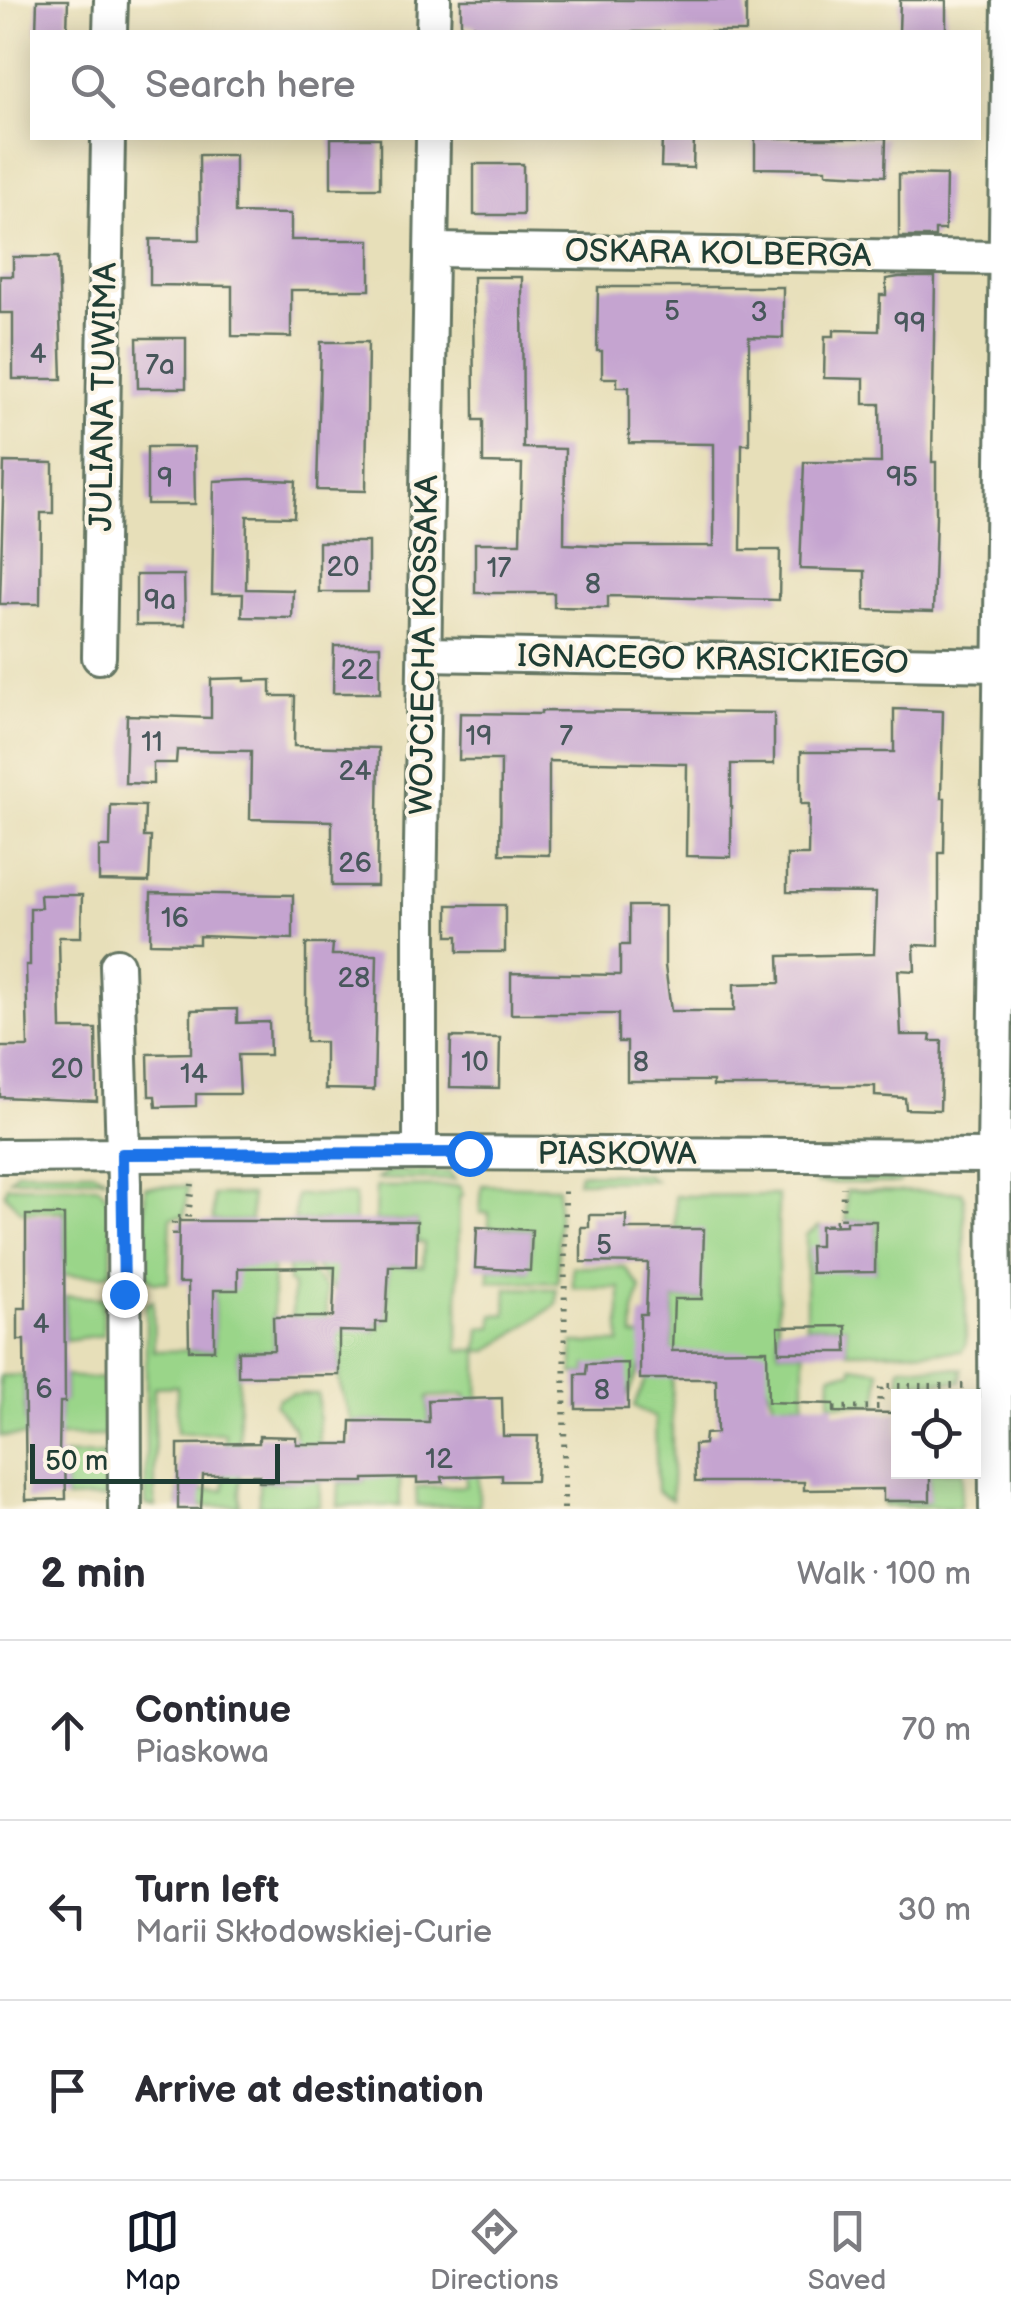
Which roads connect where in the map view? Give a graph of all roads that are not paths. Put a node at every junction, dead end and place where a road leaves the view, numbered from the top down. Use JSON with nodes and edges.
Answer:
{"nodes":[{"id":1,"x":111,"y":0,"type":"edge"},
{"id":2,"x":434,"y":0,"type":"edge"},
{"id":3,"x":1008,"y":0,"type":"edge"},
{"id":4,"x":110,"y":30,"type":"edge"},
{"id":5,"x":434,"y":30,"type":"edge"},
{"id":6,"x":108,"y":140,"type":"edge"},
{"id":7,"x":433,"y":140,"type":"edge"},
{"id":8,"x":432,"y":250,"type":"junction"},
{"id":9,"x":1005,"y":258,"type":"junction"},
{"id":10,"x":426,"y":654,"type":"junction"},
{"id":11,"x":99,"y":657,"type":"dead end"},
{"id":12,"x":1000,"y":666,"type":"junction"},
{"id":13,"x":117,"y":965,"type":"dead end"},
{"id":14,"x":420,"y":1153,"type":"junction"},
{"id":15,"x":122,"y":1154,"type":"junction"},
{"id":16,"x":0,"y":1156,"type":"edge"},
{"id":17,"x":994,"y":1156,"type":"junction"},
{"id":18,"x":125,"y":1509,"type":"edge"},
{"id":19,"x":996,"y":1509,"type":"edge"}],
"edges":[{"from":1,"to":4,"type":"street"},
{"from":2,"to":5,"type":"street"},
{"from":3,"to":9,"type":"street"},
{"from":6,"to":11,"type":"street","name":"JULIANA TUWIMA"},
{"from":7,"to":8,"type":"street","name":"WOJCIECHA KOSSAKA"},
{"from":8,"to":9,"type":"street","name":"OSKARA KOLBERGA"},
{"from":8,"to":10,"type":"street","name":"WOJCIECHA KOSSAKA"},
{"from":9,"to":12,"type":"street"},
{"from":10,"to":12,"type":"street","name":"IGNACEGO KRASICKIEGO"},
{"from":10,"to":14,"type":"street","name":"WOJCIECHA KOSSAKA"},
{"from":12,"to":17,"type":"street"},
{"from":13,"to":15,"type":"street"},
{"from":14,"to":15,"type":"street","name":"PIASKOWA"},
{"from":14,"to":17,"type":"street","name":"PIASKOWA"},
{"from":15,"to":16,"type":"street","name":"PIASKOWA"},
{"from":15,"to":18,"type":"street"},
{"from":17,"to":19,"type":"street"}]}
